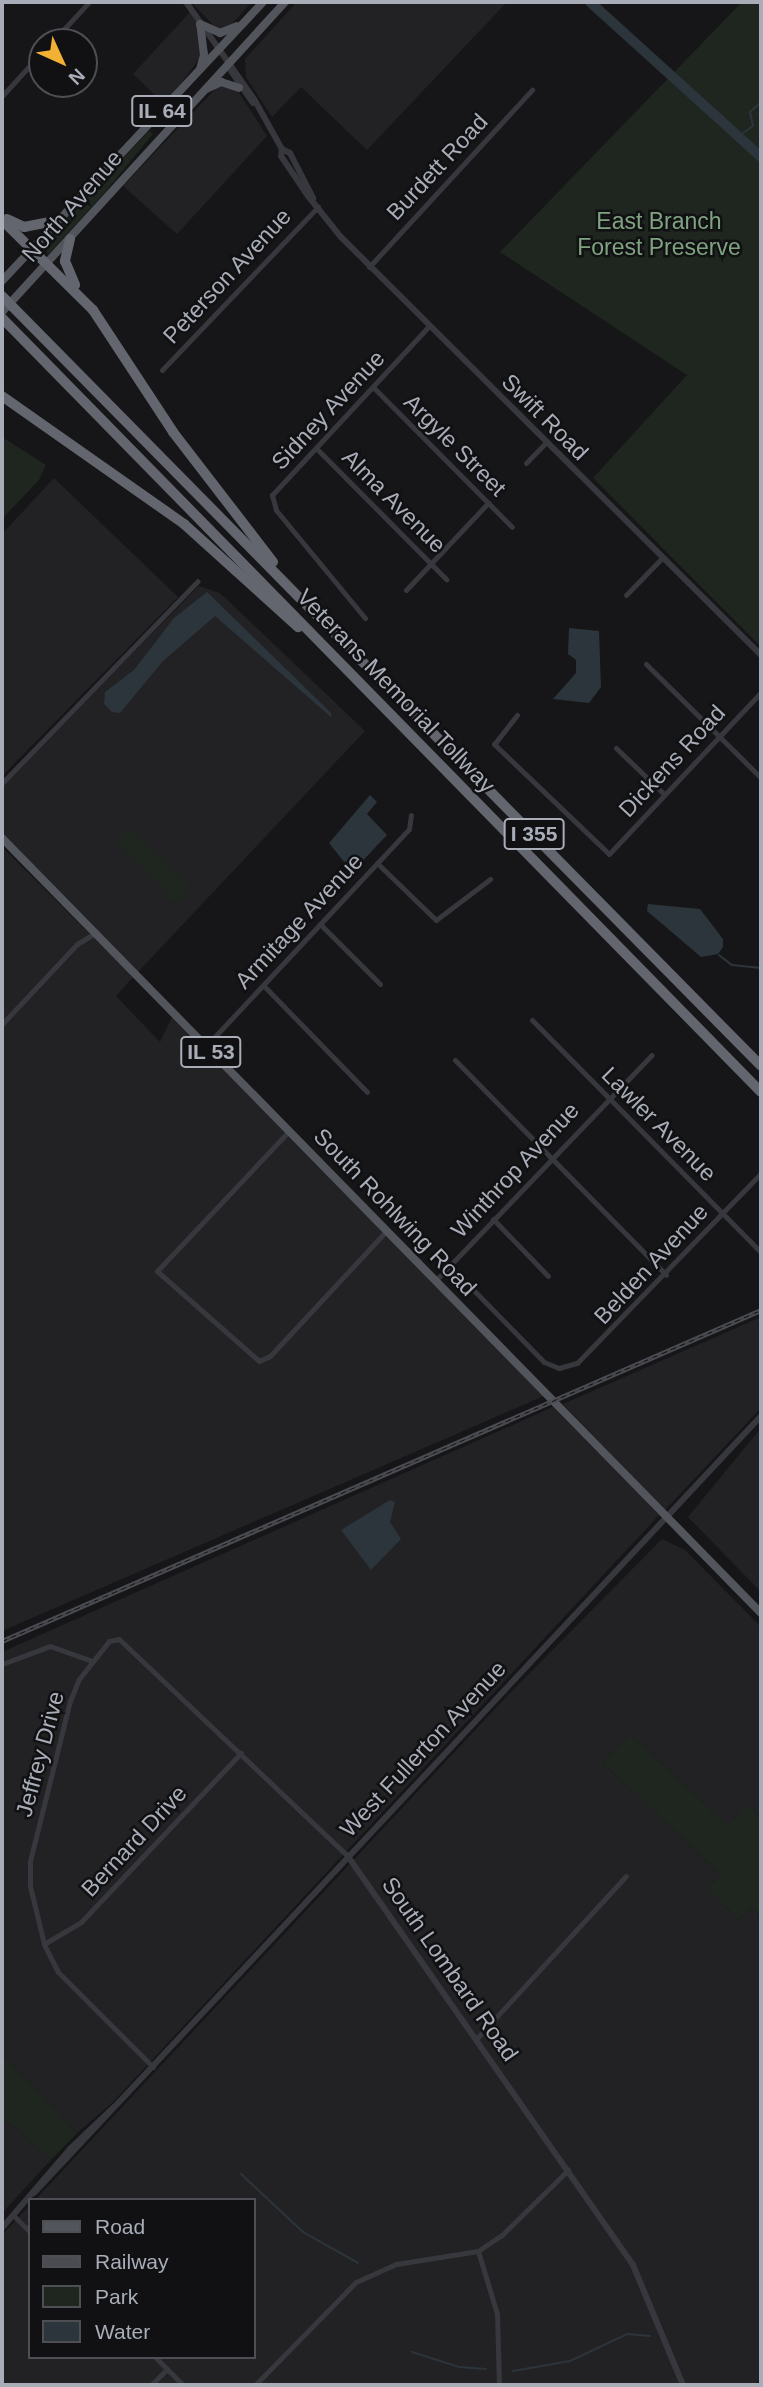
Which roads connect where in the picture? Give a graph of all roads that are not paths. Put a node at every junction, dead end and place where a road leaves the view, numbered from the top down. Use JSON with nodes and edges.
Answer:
{"nodes":[{"id":1,"x":89,"y":2,"type":"edge"},
{"id":2,"x":186,"y":2,"type":"edge"},
{"id":3,"x":262,"y":2,"type":"edge"},
{"id":4,"x":285,"y":2,"type":"edge"},
{"id":5,"x":200,"y":24,"type":"junction"},
{"id":6,"x":242,"y":24,"type":"junction"},
{"id":7,"x":64,"y":28,"type":"edge"},
{"id":8,"x":218,"y":51,"type":"junction"},
{"id":9,"x":227,"y":63,"type":"junction"},
{"id":10,"x":28,"y":67,"type":"edge"},
{"id":11,"x":198,"y":73,"type":"junction"},
{"id":12,"x":239,"y":88,"type":"junction"},
{"id":13,"x":531,"y":90,"type":"dead end"},
{"id":14,"x":2,"y":96,"type":"edge"},
{"id":15,"x":190,"y":102,"type":"junction"},
{"id":16,"x":253,"y":103,"type":"junction"},
{"id":17,"x":318,"y":207,"type":"junction"},
{"id":18,"x":2,"y":219,"type":"edge"},
{"id":19,"x":56,"y":221,"type":"junction"},
{"id":20,"x":70,"y":239,"type":"junction"},
{"id":21,"x":32,"y":248,"type":"junction"},
{"id":22,"x":47,"y":264,"type":"junction"},
{"id":23,"x":369,"y":267,"type":"junction"},
{"id":24,"x":2,"y":281,"type":"edge"},
{"id":25,"x":2,"y":296,"type":"edge"},
{"id":26,"x":82,"y":297,"type":"junction"},
{"id":27,"x":2,"y":312,"type":"edge"},
{"id":28,"x":2,"y":318,"type":"edge"},
{"id":29,"x":429,"y":327,"type":"junction"},
{"id":30,"x":162,"y":370,"type":"dead end"},
{"id":31,"x":373,"y":387,"type":"junction"},
{"id":32,"x":2,"y":396,"type":"edge"},
{"id":33,"x":546,"y":443,"type":"junction"},
{"id":34,"x":316,"y":448,"type":"junction"},
{"id":35,"x":526,"y":463,"type":"dead end"},
{"id":36,"x":488,"y":503,"type":"junction"},
{"id":37,"x":512,"y":527,"type":"dead end"},
{"id":38,"x":663,"y":557,"type":"junction"},
{"id":39,"x":431,"y":564,"type":"junction"},
{"id":40,"x":446,"y":579,"type":"dead end"},
{"id":41,"x":198,"y":581,"type":"dead end"},
{"id":42,"x":406,"y":590,"type":"dead end"},
{"id":43,"x":626,"y":595,"type":"dead end"},
{"id":44,"x":306,"y":603,"type":"junction"},
{"id":45,"x":365,"y":618,"type":"dead end"},
{"id":46,"x":761,"y":654,"type":"edge"},
{"id":47,"x":646,"y":664,"type":"dead end"},
{"id":48,"x":364,"y":686,"type":"junction"},
{"id":49,"x":761,"y":692,"type":"edge"},
{"id":50,"x":517,"y":715,"type":"dead end"},
{"id":51,"x":721,"y":735,"type":"junction"},
{"id":52,"x":616,"y":748,"type":"dead end"},
{"id":53,"x":761,"y":778,"type":"edge"},
{"id":54,"x":2,"y":783,"type":"edge"},
{"id":55,"x":664,"y":794,"type":"junction"},
{"id":56,"x":411,"y":815,"type":"dead end"},
{"id":57,"x":2,"y":838,"type":"edge"},
{"id":58,"x":377,"y":863,"type":"junction"},
{"id":59,"x":490,"y":878,"type":"dead end"},
{"id":60,"x":320,"y":924,"type":"junction"},
{"id":61,"x":95,"y":933,"type":"junction"},
{"id":62,"x":380,"y":984,"type":"dead end"},
{"id":63,"x":263,"y":985,"type":"junction"},
{"id":64,"x":532,"y":1020,"type":"dead end"},
{"id":65,"x":2,"y":1024,"type":"edge"},
{"id":66,"x":206,"y":1046,"type":"junction"},
{"id":67,"x":652,"y":1055,"type":"dead end"},
{"id":68,"x":455,"y":1060,"type":"dead end"},
{"id":69,"x":761,"y":1066,"type":"edge"},
{"id":70,"x":367,"y":1092,"type":"dead end"},
{"id":71,"x":761,"y":1092,"type":"edge"},
{"id":72,"x":608,"y":1097,"type":"junction"},
{"id":73,"x":289,"y":1131,"type":"junction"},
{"id":74,"x":550,"y":1157,"type":"junction"},
{"id":75,"x":761,"y":1173,"type":"edge"},
{"id":76,"x":723,"y":1214,"type":"junction"},
{"id":77,"x":493,"y":1219,"type":"junction"},
{"id":78,"x":386,"y":1231,"type":"junction"},
{"id":79,"x":761,"y":1252,"type":"edge"},
{"id":80,"x":450,"y":1266,"type":"junction"},
{"id":81,"x":666,"y":1275,"type":"junction"},
{"id":82,"x":548,"y":1276,"type":"dead end"},
{"id":83,"x":435,"y":1281,"type":"junction"},
{"id":84,"x":761,"y":1416,"type":"edge"},
{"id":85,"x":665,"y":1515,"type":"junction"},
{"id":86,"x":761,"y":1613,"type":"edge"},
{"id":87,"x":109,"y":1641,"type":"joint"},
{"id":88,"x":92,"y":1661,"type":"junction"},
{"id":89,"x":2,"y":1664,"type":"edge"},
{"id":90,"x":241,"y":1753,"type":"junction"},
{"id":91,"x":347,"y":1855,"type":"junction"},
{"id":92,"x":626,"y":1876,"type":"dead end"},
{"id":93,"x":44,"y":1944,"type":"junction"},
{"id":94,"x":477,"y":2038,"type":"junction"},
{"id":95,"x":153,"y":2067,"type":"junction"},
{"id":96,"x":568,"y":2170,"type":"junction"},
{"id":97,"x":30,"y":2198,"type":"edge"},
{"id":98,"x":28,"y":2200,"type":"edge"},
{"id":99,"x":14,"y":2216,"type":"junction"},
{"id":100,"x":2,"y":2228,"type":"edge"},
{"id":101,"x":28,"y":2230,"type":"edge"},
{"id":102,"x":478,"y":2251,"type":"junction"},
{"id":103,"x":157,"y":2359,"type":"edge"},
{"id":104,"x":167,"y":2369,"type":"junction"},
{"id":105,"x":151,"y":2385,"type":"edge"},
{"id":106,"x":183,"y":2385,"type":"edge"},
{"id":107,"x":255,"y":2385,"type":"edge"},
{"id":108,"x":499,"y":2385,"type":"edge"},
{"id":109,"x":682,"y":2385,"type":"edge"}],
"edges":[{"from":1,"to":7,"type":"street"},
{"from":2,"to":5,"type":"street","name":"Swift Road"},
{"from":3,"to":6,"type":"main road","name":"North Avenue","number":"IL 64"},
{"from":4,"to":9,"type":"main road","name":"North Avenue","number":"IL 64"},
{"from":5,"to":6,"type":"main road"},
{"from":5,"to":8,"type":"street","name":"Swift Road"},
{"from":5,"to":11,"type":"main road"},
{"from":6,"to":8,"type":"main road","name":"North Avenue","number":"IL 64"},
{"from":8,"to":9,"type":"street","name":"Swift Road"},
{"from":8,"to":11,"type":"main road","name":"North Avenue","number":"IL 64"},
{"from":9,"to":12,"type":"street","name":"Swift Road"},
{"from":9,"to":15,"type":"main road","name":"North Avenue","number":"IL 64"},
{"from":9,"to":16,"type":"street","name":"Swift Road"},
{"from":10,"to":14,"type":"street"},
{"from":11,"to":19,"type":"main road","name":"North Avenue","number":"IL 64"},
{"from":12,"to":15,"type":"main road"},
{"from":12,"to":16,"type":"street","name":"Swift Road"},
{"from":13,"to":23,"type":"street","name":"Burdett Road"},
{"from":15,"to":20,"type":"main road","name":"North Avenue","number":"IL 64"},
{"from":16,"to":17,"type":"street","name":"Swift Road"},
{"from":17,"to":23,"type":"street","name":"Swift Road"},
{"from":17,"to":30,"type":"street","name":"Peterson Avenue"},
{"from":18,"to":19,"type":"highway"},
{"from":18,"to":21,"type":"highway"},
{"from":19,"to":21,"type":"main road","name":"North Avenue","number":"IL 64"},
{"from":20,"to":22,"type":"main road","name":"North Avenue","number":"IL 64"},
{"from":20,"to":26,"type":"highway"},
{"from":21,"to":22,"type":"highway"},
{"from":21,"to":24,"type":"main road","name":"North Avenue","number":"IL 64"},
{"from":22,"to":26,"type":"highway"},
{"from":22,"to":27,"type":"main road","name":"North Avenue","number":"IL 64"},
{"from":23,"to":29,"type":"street","name":"Swift Road"},
{"from":25,"to":44,"type":"highway","name":"Veterans Memorial Tollway","number":"I 355"},
{"from":26,"to":44,"type":"highway"},
{"from":28,"to":48,"type":"highway","name":"Veterans Memorial Tollway","number":"I 355"},
{"from":29,"to":31,"type":"street","name":"Sidney Avenue"},
{"from":29,"to":33,"type":"street","name":"Swift Road"},
{"from":31,"to":34,"type":"street","name":"Sidney Avenue"},
{"from":31,"to":36,"type":"street","name":"Argyle Street"},
{"from":32,"to":48,"type":"highway"},
{"from":33,"to":35,"type":"street"},
{"from":33,"to":38,"type":"street","name":"Swift Road"},
{"from":34,"to":39,"type":"street","name":"Alma Avenue"},
{"from":34,"to":45,"type":"street","name":"Sidney Avenue"},
{"from":36,"to":37,"type":"street","name":"Argyle Street"},
{"from":36,"to":39,"type":"street"},
{"from":38,"to":43,"type":"street"},
{"from":38,"to":46,"type":"street","name":"Swift Road"},
{"from":39,"to":40,"type":"street","name":"Alma Avenue"},
{"from":39,"to":42,"type":"street"},
{"from":41,"to":54,"type":"street"},
{"from":44,"to":69,"type":"highway","name":"Veterans Memorial Tollway","number":"I 355"},
{"from":47,"to":51,"type":"street"},
{"from":48,"to":71,"type":"highway","name":"Veterans Memorial Tollway","number":"I 355"},
{"from":49,"to":51,"type":"street","name":"Dickens Road"},
{"from":50,"to":55,"type":"street","name":"Dickens Road"},
{"from":51,"to":53,"type":"street"},
{"from":51,"to":55,"type":"street","name":"Dickens Road"},
{"from":52,"to":55,"type":"street"},
{"from":56,"to":58,"type":"street","name":"Armitage Avenue"},
{"from":57,"to":61,"type":"main road","name":"South Rohlwing Road","number":"IL 53"},
{"from":58,"to":59,"type":"street"},
{"from":58,"to":60,"type":"street","name":"Armitage Avenue"},
{"from":60,"to":62,"type":"street"},
{"from":60,"to":63,"type":"street","name":"Armitage Avenue"},
{"from":61,"to":65,"type":"street"},
{"from":61,"to":66,"type":"main road","name":"South Rohlwing Road","number":"IL 53"},
{"from":63,"to":66,"type":"street","name":"Armitage Avenue"},
{"from":63,"to":70,"type":"street"},
{"from":64,"to":72,"type":"street","name":"Lawler Avenue"},
{"from":66,"to":73,"type":"main road","name":"South Rohlwing Road","number":"IL 53"},
{"from":67,"to":72,"type":"street","name":"Winthrop Avenue"},
{"from":68,"to":74,"type":"street"},
{"from":72,"to":74,"type":"street","name":"Winthrop Avenue"},
{"from":72,"to":76,"type":"street","name":"Lawler Avenue"},
{"from":73,"to":78,"type":"main road","name":"South Rohlwing Road","number":"IL 53"},
{"from":73,"to":78,"type":"street"},
{"from":74,"to":77,"type":"street","name":"Winthrop Avenue"},
{"from":74,"to":81,"type":"street"},
{"from":75,"to":76,"type":"street","name":"Belden Avenue"},
{"from":76,"to":79,"type":"street","name":"Lawler Avenue"},
{"from":76,"to":81,"type":"street","name":"Belden Avenue"},
{"from":77,"to":80,"type":"street","name":"Winthrop Avenue"},
{"from":77,"to":82,"type":"street"},
{"from":78,"to":83,"type":"main road","name":"South Rohlwing Road","number":"IL 53"},
{"from":80,"to":81,"type":"street","name":"Belden Avenue"},
{"from":80,"to":83,"type":"street","name":"Winthrop Avenue"},
{"from":83,"to":85,"type":"main road","name":"South Rohlwing Road","number":"IL 53"},
{"from":84,"to":85,"type":"street","name":"West Fullerton Avenue"},
{"from":85,"to":86,"type":"main road","name":"South Rohlwing Road","number":"IL 53"},
{"from":85,"to":91,"type":"street","name":"West Fullerton Avenue"},
{"from":87,"to":88,"type":"street","name":"Jeffrey Drive"},
{"from":87,"to":90,"type":"street","name":"South Lombard Road"},
{"from":88,"to":89,"type":"street"},
{"from":88,"to":93,"type":"street","name":"Jeffrey Drive"},
{"from":90,"to":91,"type":"street","name":"South Lombard Road"},
{"from":90,"to":93,"type":"street","name":"Bernard Drive"},
{"from":91,"to":94,"type":"street","name":"South Lombard Road"},
{"from":91,"to":95,"type":"street","name":"West Fullerton Avenue"},
{"from":92,"to":94,"type":"street"},
{"from":93,"to":95,"type":"street","name":"Jeffrey Drive"},
{"from":94,"to":96,"type":"street","name":"South Lombard Road"},
{"from":95,"to":97,"type":"street","name":"West Fullerton Avenue"},
{"from":96,"to":102,"type":"street"},
{"from":96,"to":109,"type":"street","name":"South Lombard Road"},
{"from":98,"to":99,"type":"street","name":"West Fullerton Avenue"},
{"from":99,"to":100,"type":"street","name":"West Fullerton Avenue"},
{"from":99,"to":101,"type":"street"},
{"from":102,"to":107,"type":"street"},
{"from":102,"to":108,"type":"street"},
{"from":103,"to":104,"type":"street"},
{"from":104,"to":105,"type":"street"},
{"from":104,"to":106,"type":"street"}]}
